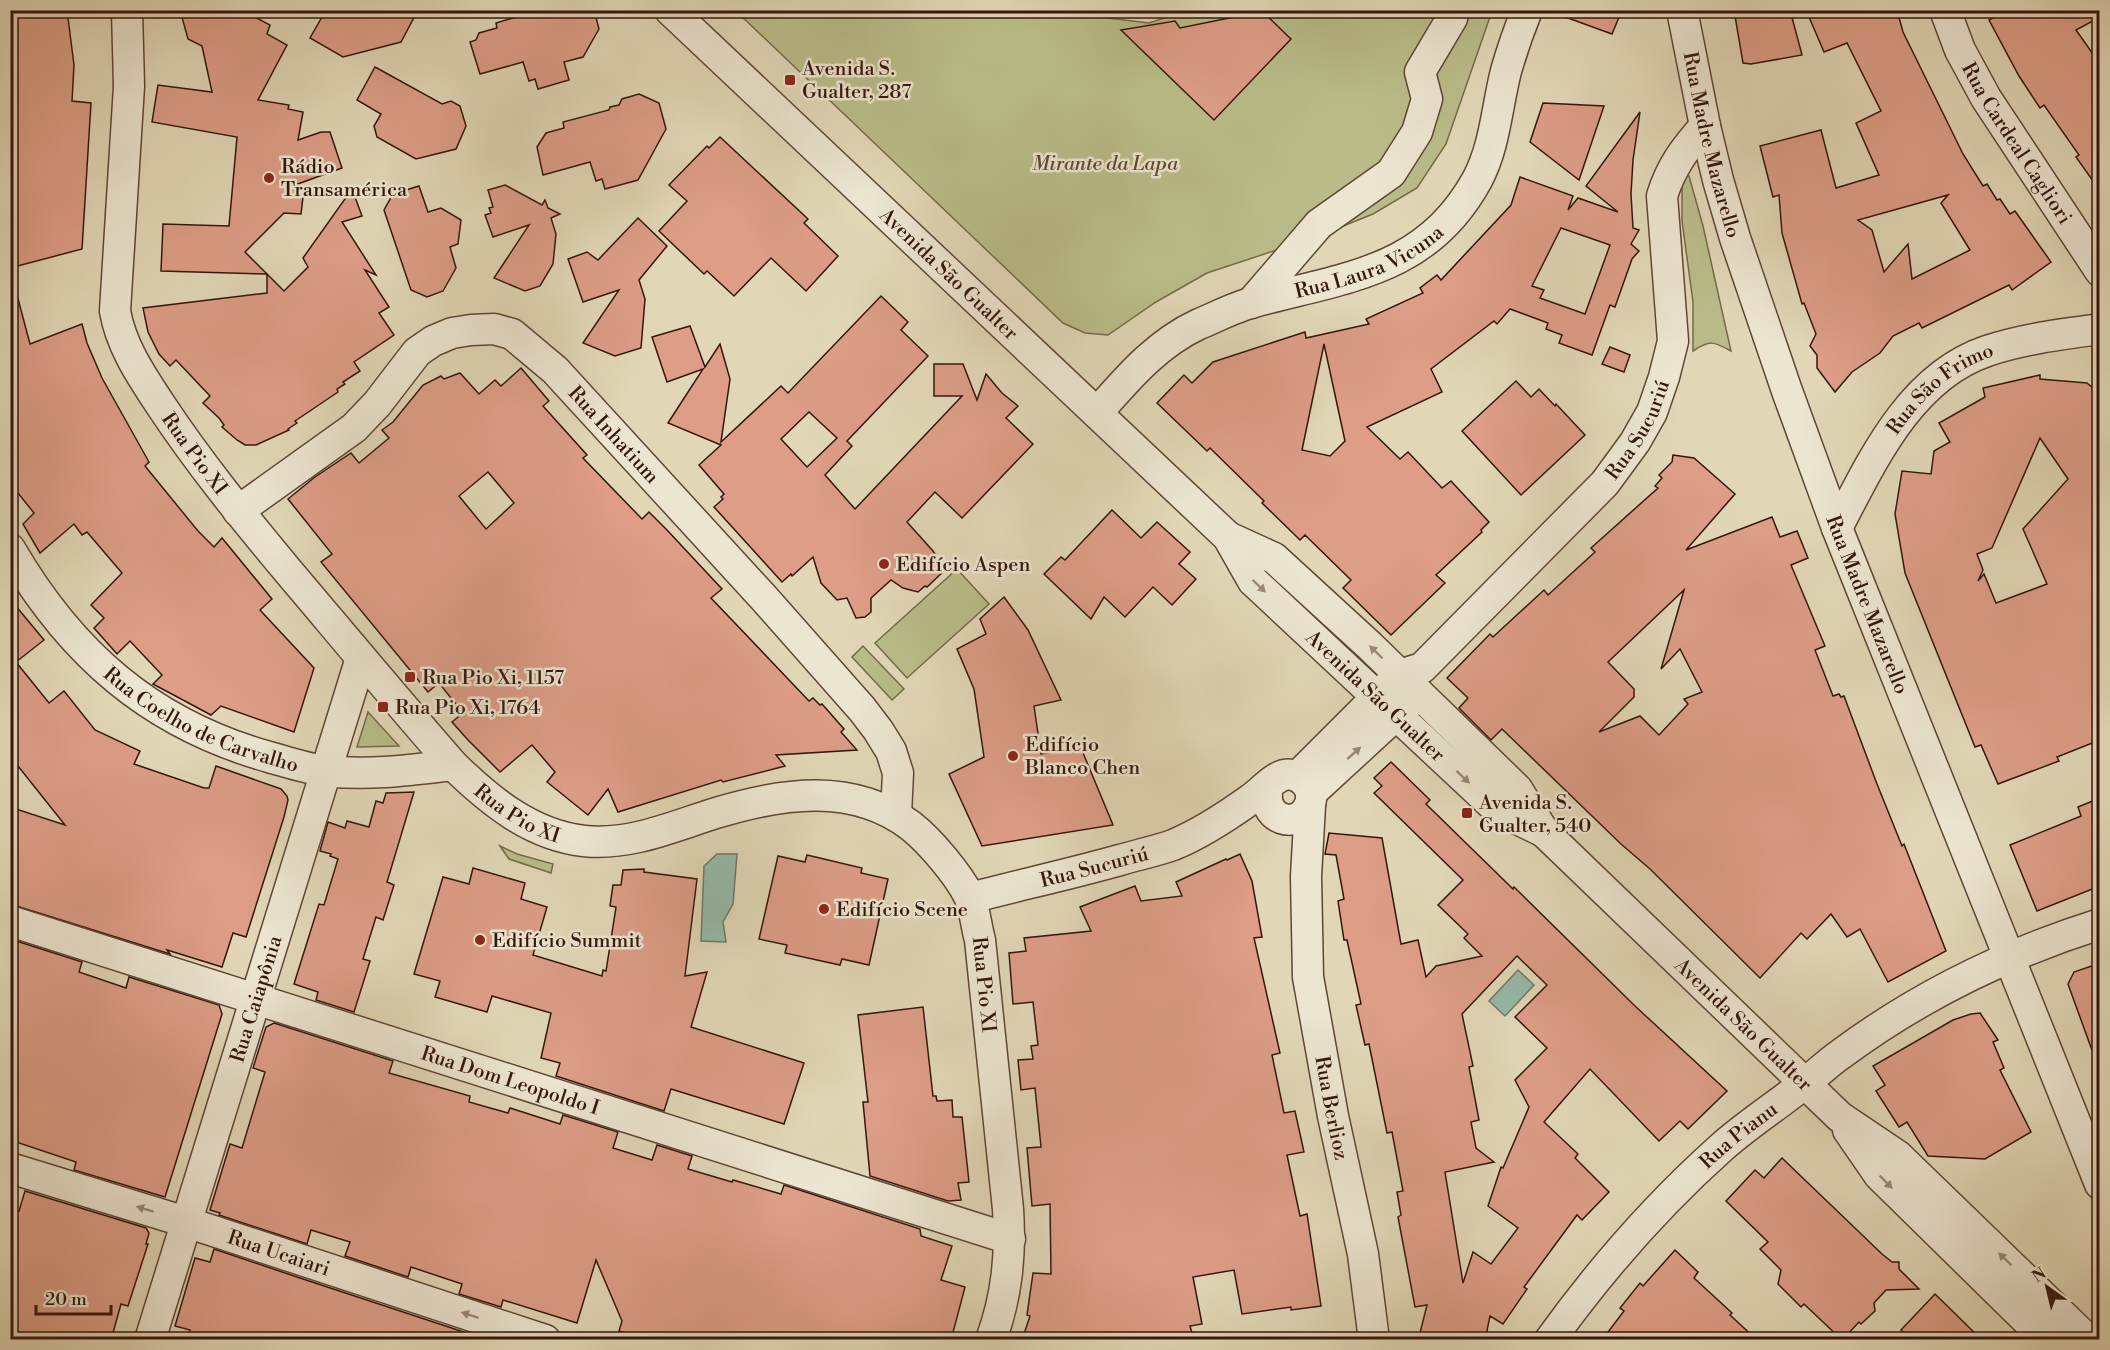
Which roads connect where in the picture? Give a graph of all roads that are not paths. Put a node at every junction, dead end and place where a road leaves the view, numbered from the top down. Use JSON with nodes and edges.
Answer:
{"nodes":[{"id":1,"x":127,"y":10,"type":"edge"},
{"id":2,"x":670,"y":10,"type":"edge"},
{"id":3,"x":1454,"y":10,"type":"edge"},
{"id":4,"x":1527,"y":10,"type":"edge"},
{"id":5,"x":1682,"y":10,"type":"edge"},
{"id":6,"x":1945,"y":10,"type":"edge"},
{"id":7,"x":1705,"y":126,"type":"junction"},
{"id":8,"x":2100,"y":271,"type":"edge"},
{"id":9,"x":1251,"y":303,"type":"junction"},
{"id":10,"x":2100,"y":329,"type":"edge"},
{"id":11,"x":1097,"y":413,"type":"junction"},
{"id":12,"x":238,"y":511,"type":"junction"},
{"id":13,"x":1837,"y":528,"type":"junction"},
{"id":14,"x":1228,"y":537,"type":"junction"},
{"id":15,"x":10,"y":549,"type":"edge"},
{"id":16,"x":361,"y":658,"type":"junction"},
{"id":17,"x":1413,"y":679,"type":"junction"},
{"id":18,"x":1387,"y":706,"type":"junction"},
{"id":19,"x":453,"y":765,"type":"junction"},
{"id":20,"x":324,"y":771,"type":"junction"},
{"id":21,"x":1297,"y":802,"type":"junction"},
{"id":22,"x":896,"y":814,"type":"junction"},
{"id":23,"x":1215,"y":825,"type":"junction"},
{"id":24,"x":1544,"y":832,"type":"junction"},
{"id":25,"x":970,"y":898,"type":"junction"},
{"id":26,"x":10,"y":921,"type":"edge"},
{"id":27,"x":2100,"y":924,"type":"edge"},
{"id":28,"x":2008,"y":957,"type":"junction"},
{"id":29,"x":257,"y":998,"type":"junction"},
{"id":30,"x":1805,"y":1083,"type":"junction"},
{"id":31,"x":1840,"y":1117,"type":"junction"},
{"id":32,"x":10,"y":1168,"type":"edge"},
{"id":33,"x":2100,"y":1184,"type":"edge"},
{"id":34,"x":186,"y":1222,"type":"junction"},
{"id":35,"x":1010,"y":1239,"type":"junction"},
{"id":36,"x":150,"y":1340,"type":"edge"},
{"id":37,"x":545,"y":1340,"type":"edge"},
{"id":38,"x":991,"y":1340,"type":"edge"},
{"id":39,"x":1374,"y":1340,"type":"edge"},
{"id":40,"x":1550,"y":1340,"type":"edge"},
{"id":41,"x":2047,"y":1340,"type":"edge"},
{"id":42,"x":2088,"y":1340,"type":"edge"}],
"edges":[{"from":1,"to":12,"type":"street","name":"Rua Pio XI"},
{"from":2,"to":11,"type":"street","name":"Avenida São Gualter"},
{"from":3,"to":9,"type":"street"},
{"from":4,"to":9,"type":"street","name":"Rua Laura Vicuna"},
{"from":5,"to":7,"type":"street","name":"Rua Madre Mazarello"},
{"from":6,"to":8,"type":"street","name":"Rua Cardeal Cagliori"},
{"from":7,"to":13,"type":"street","name":"Rua Madre Mazarello"},
{"from":7,"to":17,"type":"street","name":"Rua Sucuriú"},
{"from":9,"to":11,"type":"street","name":"Rua Laura Vicuna"},
{"from":10,"to":13,"type":"street","name":"Rua São Frimo"},
{"from":11,"to":14,"type":"street","name":"Avenida São Gualter"},
{"from":12,"to":16,"type":"street","name":"Rua Pio XI"},
{"from":12,"to":22,"type":"street","name":"Rua Inhatium"},
{"from":13,"to":28,"type":"street","name":"Rua Madre Mazarello"},
{"from":17,"to":14,"type":"street","name":"Avenida São Gualter","one_way":true},
{"from":14,"to":18,"type":"street","name":"Avenida São Gualter","one_way":true},
{"from":15,"to":20,"type":"street","name":"Rua Coelho de Carvalho"},
{"from":16,"to":19,"type":"street","name":"Rua Pio XI"},
{"from":16,"to":20,"type":"street","name":"Rua Caiapônia"},
{"from":17,"to":18,"type":"street","name":"Rua Sucuriú"},
{"from":17,"to":24,"type":"street","name":"Avenida São Gualter"},
{"from":18,"to":21,"type":"street","name":"Rua Sucuriú"},
{"from":18,"to":24,"type":"street","name":"Avenida São Gualter","one_way":true},
{"from":19,"to":20,"type":"street","name":"Rua Coelho de Carvalho"},
{"from":19,"to":22,"type":"street","name":"Rua Pio XI"},
{"from":20,"to":29,"type":"street","name":"Rua Caiapônia"},
{"from":21,"to":23,"type":"street","name":"Rua Sucuriú"},
{"from":21,"to":23,"type":"street","name":"Rua Sucuriú"},
{"from":21,"to":39,"type":"street","name":"Rua Berlioz"},
{"from":22,"to":25,"type":"street","name":"Rua Pio XI"},
{"from":23,"to":25,"type":"street","name":"Rua Sucuriú"},
{"from":24,"to":30,"type":"street","name":"Avenida São Gualter"},
{"from":25,"to":35,"type":"street","name":"Rua Pio XI"},
{"from":26,"to":29,"type":"street","name":"Rua Dom Leopoldo I"},
{"from":27,"to":28,"type":"street","name":"Rua Pianu"},
{"from":28,"to":30,"type":"street","name":"Rua Pianu"},
{"from":28,"to":33,"type":"street","name":"Rua Madre Mazarello"},
{"from":29,"to":34,"type":"street","name":"Rua Caiapônia"},
{"from":29,"to":35,"type":"street","name":"Rua Dom Leopoldo I"},
{"from":30,"to":31,"type":"street","name":"Avenida São Gualter"},
{"from":30,"to":40,"type":"street","name":"Rua Pianu"},
{"from":31,"to":41,"type":"street","name":"Avenida São Gualter","one_way":true},
{"from":42,"to":31,"type":"street","name":"Avenida São Gualter","one_way":true},
{"from":34,"to":32,"type":"street","name":"Rua Ucaiari","one_way":true},
{"from":34,"to":36,"type":"street","name":"Rua Caiapônia"},
{"from":37,"to":34,"type":"street","name":"Rua Ucaiari","one_way":true},
{"from":35,"to":38,"type":"street","name":"Rua Pio XI"}]}
